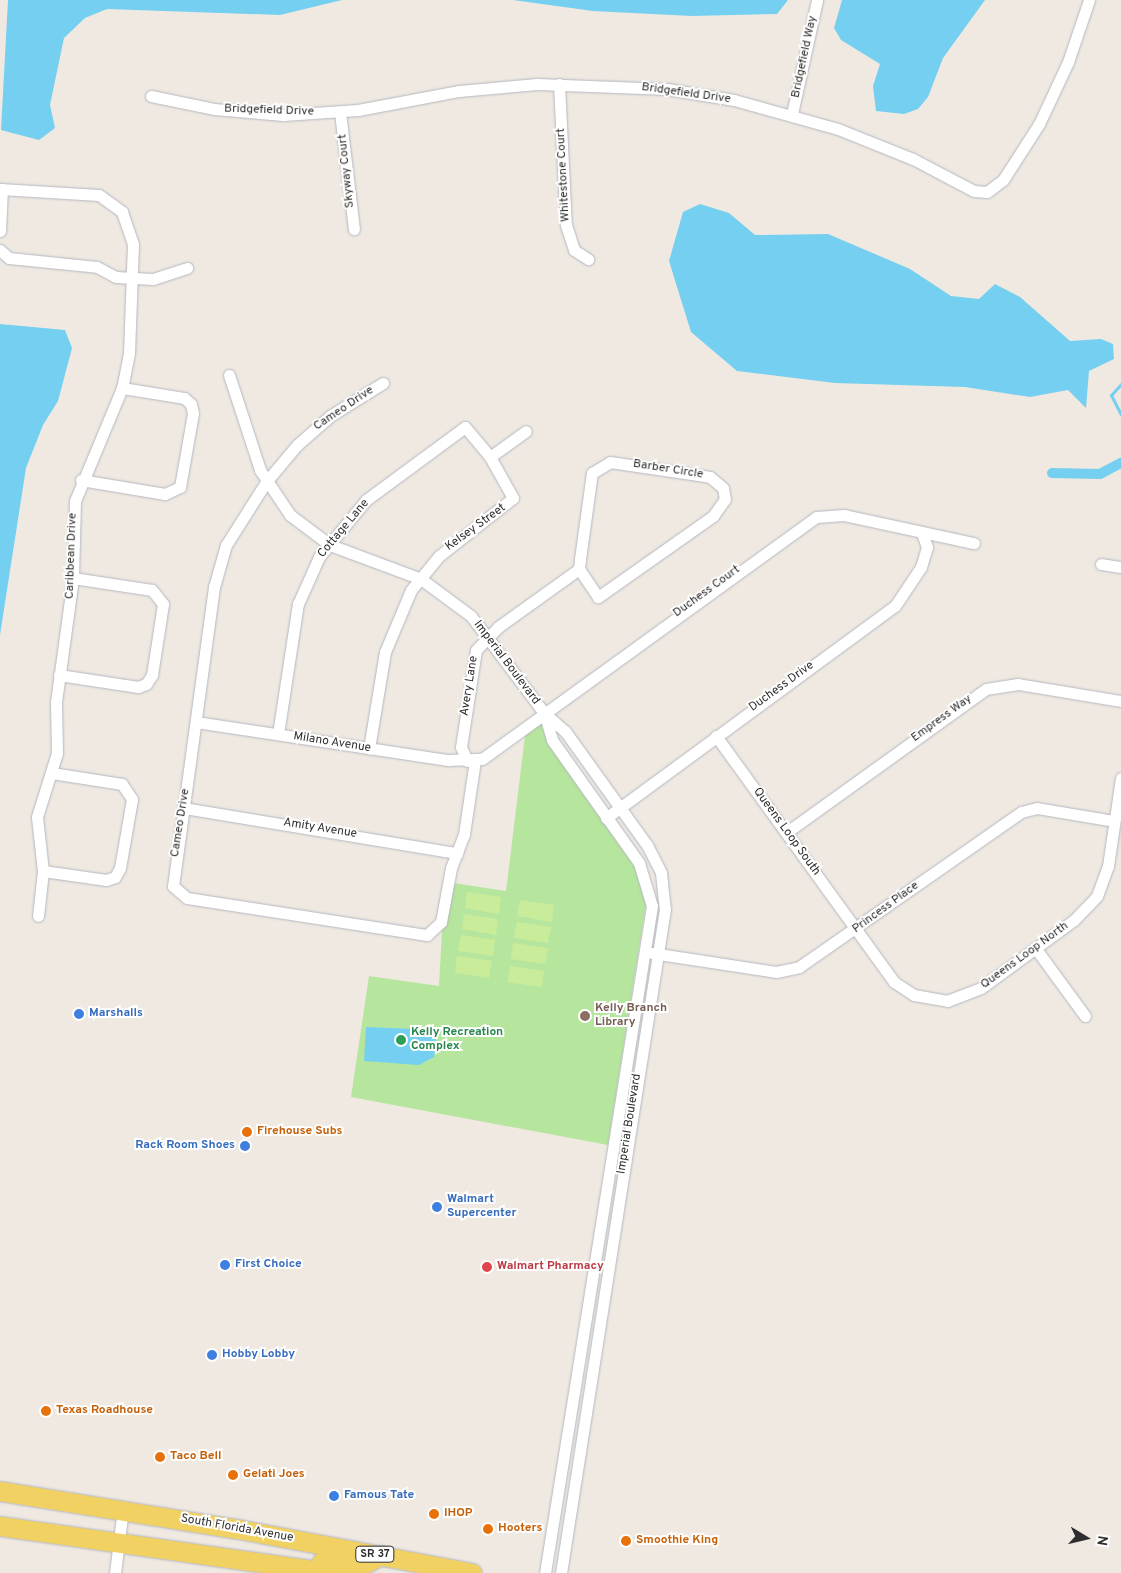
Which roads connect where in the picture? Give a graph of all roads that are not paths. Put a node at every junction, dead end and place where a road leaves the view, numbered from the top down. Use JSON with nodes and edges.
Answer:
{"nodes":[{"id":1,"x":817,"y":0,"type":"edge"},
{"id":2,"x":1089,"y":0,"type":"edge"},
{"id":3,"x":558,"y":84,"type":"junction"},
{"id":4,"x":151,"y":96,"type":"dead end"},
{"id":5,"x":340,"y":112,"type":"junction"},
{"id":6,"x":792,"y":114,"type":"junction"},
{"id":7,"x":1,"y":189,"type":"edge"},
{"id":8,"x":354,"y":230,"type":"dead end"},
{"id":9,"x":0,"y":231,"type":"edge"},
{"id":10,"x":0,"y":250,"type":"edge"},
{"id":11,"x":588,"y":259,"type":"dead end"},
{"id":12,"x":187,"y":268,"type":"dead end"},
{"id":13,"x":129,"y":278,"type":"junction"},
{"id":14,"x":229,"y":375,"type":"dead end"},
{"id":15,"x":383,"y":383,"type":"dead end"},
{"id":16,"x":122,"y":388,"type":"junction"},
{"id":17,"x":465,"y":428,"type":"joint"},
{"id":18,"x":526,"y":431,"type":"dead end"},
{"id":19,"x":490,"y":457,"type":"junction"},
{"id":20,"x":81,"y":480,"type":"junction"},
{"id":21,"x":266,"y":482,"type":"junction"},
{"id":22,"x":923,"y":536,"type":"junction"},
{"id":23,"x":330,"y":544,"type":"junction"},
{"id":24,"x":974,"y":544,"type":"dead end"},
{"id":25,"x":1101,"y":564,"type":"dead end"},
{"id":26,"x":1121,"y":567,"type":"edge"},
{"id":27,"x":579,"y":569,"type":"junction"},
{"id":28,"x":73,"y":578,"type":"junction"},
{"id":29,"x":421,"y":579,"type":"junction"},
{"id":30,"x":487,"y":637,"type":"junction"},
{"id":31,"x":60,"y":675,"type":"junction"},
{"id":32,"x":1121,"y":701,"type":"edge"},
{"id":33,"x":544,"y":712,"type":"junction"},
{"id":34,"x":196,"y":722,"type":"junction"},
{"id":35,"x":278,"y":734,"type":"junction"},
{"id":36,"x":716,"y":736,"type":"junction"},
{"id":37,"x":369,"y":749,"type":"junction"},
{"id":38,"x":471,"y":761,"type":"junction"},
{"id":39,"x":52,"y":773,"type":"junction"},
{"id":40,"x":1121,"y":778,"type":"edge"},
{"id":41,"x":620,"y":806,"type":"junction"},
{"id":42,"x":184,"y":808,"type":"junction"},
{"id":43,"x":606,"y":818,"type":"junction"},
{"id":44,"x":1114,"y":821,"type":"junction"},
{"id":45,"x":787,"y":832,"type":"junction"},
{"id":46,"x":457,"y":853,"type":"junction"},
{"id":47,"x":43,"y":870,"type":"junction"},
{"id":48,"x":38,"y":916,"type":"dead end"},
{"id":49,"x":857,"y":929,"type":"junction"},
{"id":50,"x":1036,"y":949,"type":"junction"},
{"id":51,"x":646,"y":952,"type":"junction"},
{"id":52,"x":658,"y":954,"type":"junction"},
{"id":53,"x":1085,"y":1016,"type":"dead end"},
{"id":54,"x":0,"y":1491,"type":"edge"},
{"id":55,"x":122,"y":1509,"type":"junction"},
{"id":56,"x":0,"y":1526,"type":"edge"},
{"id":57,"x":118,"y":1542,"type":"junction"},
{"id":58,"x":382,"y":1555,"type":"junction"},
{"id":59,"x":281,"y":1565,"type":"junction"},
{"id":60,"x":115,"y":1573,"type":"edge"},
{"id":61,"x":336,"y":1573,"type":"edge"},
{"id":62,"x":472,"y":1573,"type":"edge"},
{"id":63,"x":545,"y":1573,"type":"edge"},
{"id":64,"x":561,"y":1573,"type":"edge"}],
"edges":[{"from":1,"to":6,"type":"street","name":"Bridgefield Way"},
{"from":2,"to":6,"type":"street","name":"Bridgefield Drive"},
{"from":3,"to":5,"type":"street","name":"Bridgefield Drive"},
{"from":3,"to":6,"type":"street","name":"Bridgefield Drive"},
{"from":3,"to":11,"type":"street","name":"Whitestone Court"},
{"from":4,"to":5,"type":"street","name":"Bridgefield Drive"},
{"from":5,"to":8,"type":"street","name":"Skyway Court"},
{"from":7,"to":9,"type":"street"},
{"from":7,"to":13,"type":"street","name":"Caribbean Drive"},
{"from":10,"to":13,"type":"street"},
{"from":12,"to":13,"type":"street"},
{"from":13,"to":16,"type":"street","name":"Caribbean Drive"},
{"from":14,"to":21,"type":"street","name":"Imperial Boulevard"},
{"from":15,"to":21,"type":"street","name":"Cameo Drive"},
{"from":16,"to":20,"type":"street","name":"Caribbean Drive"},
{"from":16,"to":20,"type":"street"},
{"from":17,"to":19,"type":"street","name":"Kelsey Street"},
{"from":17,"to":23,"type":"street","name":"Cottage Lane"},
{"from":18,"to":19,"type":"street"},
{"from":19,"to":29,"type":"street","name":"Kelsey Street"},
{"from":20,"to":28,"type":"street","name":"Caribbean Drive"},
{"from":21,"to":23,"type":"street","name":"Imperial Boulevard"},
{"from":21,"to":34,"type":"street","name":"Cameo Drive"},
{"from":22,"to":24,"type":"street","name":"Duchess Court"},
{"from":22,"to":33,"type":"street","name":"Duchess Court"},
{"from":22,"to":36,"type":"street","name":"Duchess Drive"},
{"from":23,"to":29,"type":"street","name":"Imperial Boulevard"},
{"from":23,"to":35,"type":"street","name":"Cottage Lane"},
{"from":25,"to":26,"type":"street"},
{"from":27,"to":27,"type":"street","name":"Barber Circle"},
{"from":27,"to":30,"type":"street","name":"Avery Lane"},
{"from":28,"to":31,"type":"street","name":"Caribbean Drive"},
{"from":28,"to":31,"type":"street"},
{"from":29,"to":30,"type":"street","name":"Imperial Boulevard"},
{"from":29,"to":37,"type":"street","name":"Kelsey Street"},
{"from":30,"to":33,"type":"street","name":"Imperial Boulevard"},
{"from":30,"to":38,"type":"street","name":"Avery Lane"},
{"from":31,"to":39,"type":"street","name":"Caribbean Drive"},
{"from":32,"to":45,"type":"street","name":"Empress Way"},
{"from":33,"to":38,"type":"street","name":"Duchess Court"},
{"from":33,"to":41,"type":"street","name":"Imperial Boulevard"},
{"from":33,"to":43,"type":"street","name":"Imperial Boulevard"},
{"from":34,"to":35,"type":"street","name":"Milano Avenue"},
{"from":34,"to":42,"type":"street","name":"Cameo Drive"},
{"from":35,"to":37,"type":"street","name":"Milano Avenue"},
{"from":36,"to":41,"type":"street","name":"Duchess Drive"},
{"from":36,"to":45,"type":"street","name":"Queens Loop South"},
{"from":37,"to":38,"type":"street","name":"Milano Avenue"},
{"from":38,"to":46,"type":"street","name":"Cameo Drive"},
{"from":39,"to":47,"type":"street","name":"Caribbean Drive"},
{"from":39,"to":47,"type":"street"},
{"from":40,"to":44,"type":"street","name":"Queens Loop North"},
{"from":41,"to":43,"type":"street","name":"Duchess Drive"},
{"from":41,"to":52,"type":"street","name":"Imperial Boulevard"},
{"from":42,"to":46,"type":"street","name":"Amity Avenue"},
{"from":42,"to":46,"type":"street","name":"Cameo Drive"},
{"from":43,"to":51,"type":"street","name":"Imperial Boulevard"},
{"from":44,"to":49,"type":"street","name":"Princess Place"},
{"from":44,"to":50,"type":"street","name":"Queens Loop North"},
{"from":45,"to":49,"type":"street","name":"Queens Loop South"},
{"from":47,"to":48,"type":"street","name":"Caribbean Drive"},
{"from":49,"to":50,"type":"street","name":"Queens Loop North"},
{"from":49,"to":52,"type":"street","name":"Princess Place"},
{"from":50,"to":53,"type":"street"},
{"from":51,"to":52,"type":"street","name":"Princess Place"},
{"from":51,"to":63,"type":"street","name":"Imperial Boulevard"},
{"from":52,"to":64,"type":"street","name":"Imperial Boulevard"},
{"from":54,"to":55,"type":"main road","name":"South Florida Avenue","number":"SR 37"},
{"from":55,"to":57,"type":"street"},
{"from":55,"to":58,"type":"main road","name":"South Florida Avenue","number":"SR 37"},
{"from":56,"to":57,"type":"main road"},
{"from":57,"to":59,"type":"main road"},
{"from":57,"to":60,"type":"street"},
{"from":58,"to":59,"type":"main road"},
{"from":58,"to":62,"type":"main road","name":"South Florida Avenue","number":"SR 37"},
{"from":59,"to":61,"type":"main road"}]}
